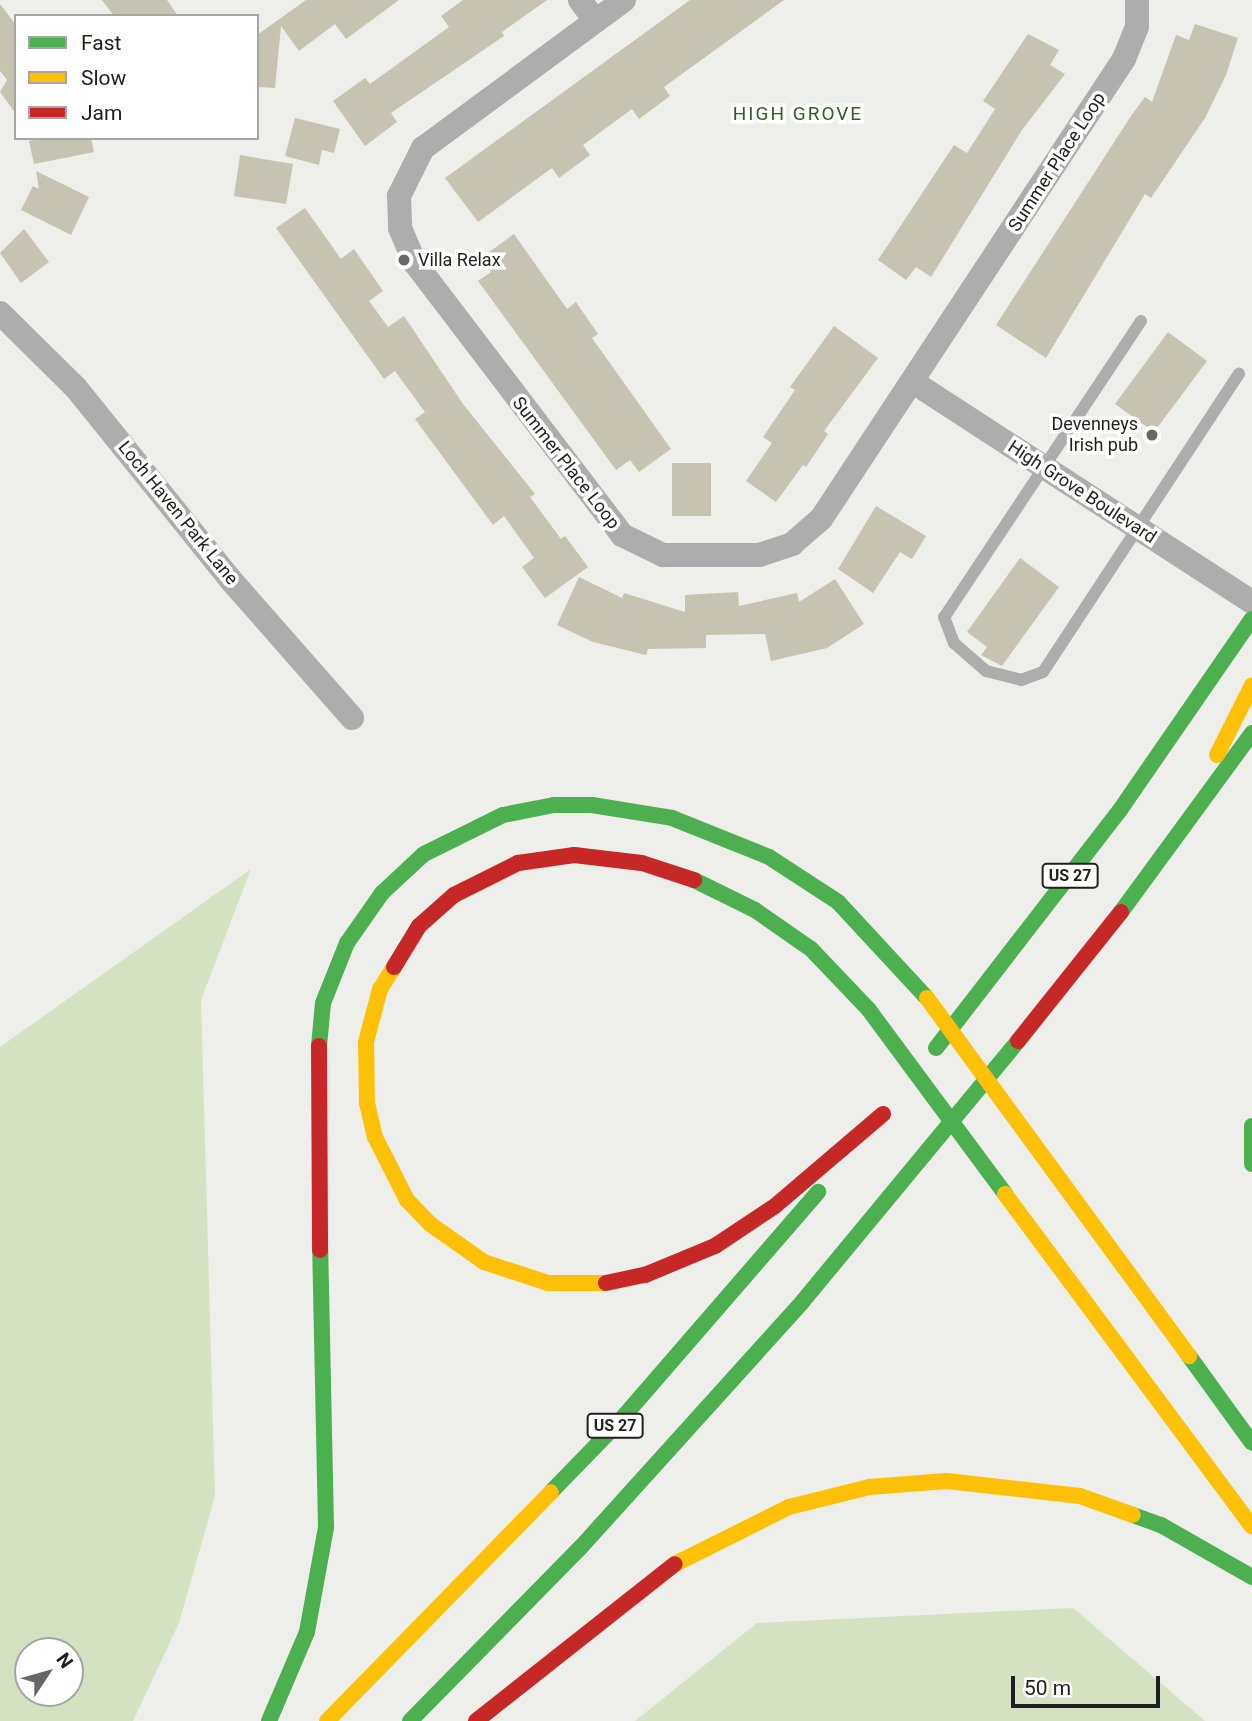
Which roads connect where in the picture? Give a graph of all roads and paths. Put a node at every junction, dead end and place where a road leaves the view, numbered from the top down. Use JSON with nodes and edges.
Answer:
{"nodes":[{"id":1,"x":580,"y":0,"type":"edge"},
{"id":2,"x":624,"y":0,"type":"edge"},
{"id":3,"x":1137,"y":0,"type":"edge"},
{"id":4,"x":595,"y":21,"type":"junction"},
{"id":5,"x":0,"y":313,"type":"edge"},
{"id":6,"x":1142,"y":321,"type":"dead end"},
{"id":7,"x":1239,"y":374,"type":"dead end"},
{"id":8,"x":913,"y":382,"type":"junction"},
{"id":9,"x":1045,"y":468,"type":"junction"},
{"id":10,"x":1138,"y":528,"type":"junction"},
{"id":11,"x":1252,"y":602,"type":"edge"},
{"id":12,"x":1252,"y":619,"type":"edge"},
{"id":13,"x":1252,"y":685,"type":"edge"},
{"id":14,"x":352,"y":718,"type":"dead end"},
{"id":15,"x":1252,"y":733,"type":"edge"},
{"id":16,"x":1171,"y":848,"type":"junction"},
{"id":17,"x":908,"y":1083,"type":"dead end"},
{"id":18,"x":1252,"y":1126,"type":"edge"},
{"id":19,"x":1252,"y":1164,"type":"edge"},
{"id":20,"x":1252,"y":1443,"type":"edge"},
{"id":21,"x":1252,"y":1527,"type":"edge"},
{"id":22,"x":1252,"y":1577,"type":"edge"},
{"id":23,"x":269,"y":1721,"type":"edge"},
{"id":24,"x":327,"y":1721,"type":"edge"},
{"id":25,"x":410,"y":1721,"type":"edge"},
{"id":26,"x":476,"y":1721,"type":"edge"}],
"edges":[{"from":1,"to":4,"type":"street"},
{"from":2,"to":4,"type":"street","name":"Summer Place Loop"},
{"from":3,"to":8,"type":"street","name":"Summer Place Loop"},
{"from":4,"to":8,"type":"street","name":"Summer Place Loop"},
{"from":5,"to":14,"type":"street","name":"Loch Haven Park Lane"},
{"from":6,"to":9,"type":"lane"},
{"from":7,"to":10,"type":"lane"},
{"from":8,"to":9,"type":"street","name":"High Grove Boulevard"},
{"from":9,"to":10,"type":"street","name":"High Grove Boulevard"},
{"from":9,"to":10,"type":"lane"},
{"from":10,"to":11,"type":"street","name":"High Grove Boulevard"},
{"from":12,"to":17,"type":"highway","number":"US 27"},
{"from":13,"to":16,"type":"highway"},
{"from":15,"to":16,"type":"highway"},
{"from":16,"to":25,"type":"highway"},
{"from":18,"to":19,"type":"highway"},
{"from":20,"to":23,"type":"highway"},
{"from":21,"to":24,"type":"highway","number":"US 27"},
{"from":22,"to":26,"type":"highway"}]}
